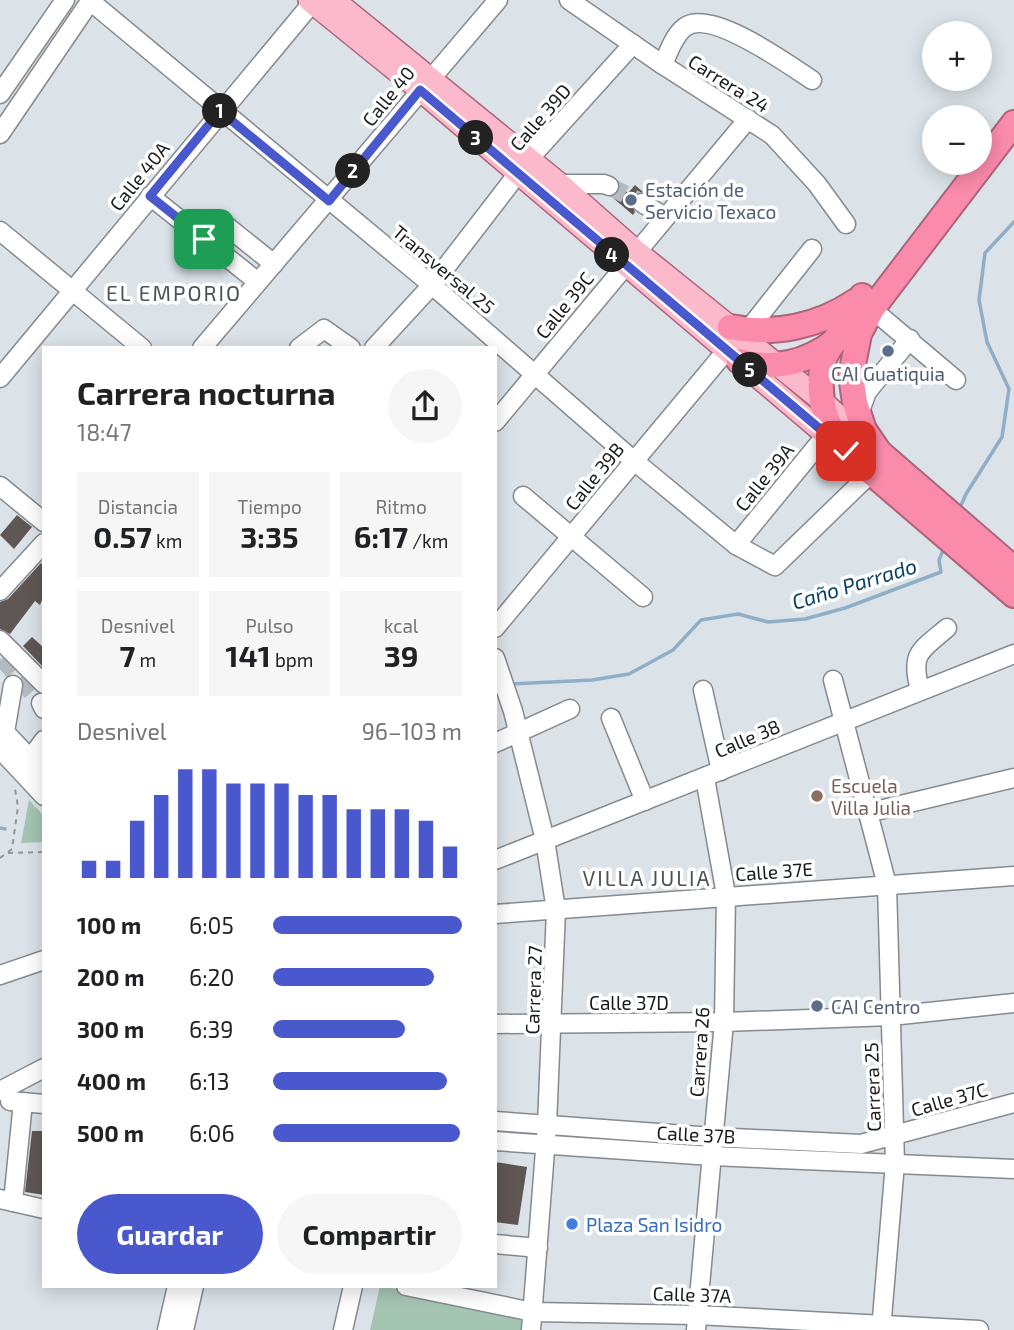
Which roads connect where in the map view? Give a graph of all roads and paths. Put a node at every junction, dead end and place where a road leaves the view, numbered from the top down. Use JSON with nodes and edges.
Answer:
{"nodes":[{"id":1,"x":65,"y":0,"type":"edge"},
{"id":2,"x":90,"y":0,"type":"edge"},
{"id":3,"x":334,"y":0,"type":"edge"},
{"id":4,"x":498,"y":0,"type":"edge"},
{"id":5,"x":569,"y":0,"type":"edge"},
{"id":6,"x":310,"y":1,"type":"edge"},
{"id":7,"x":633,"y":44,"type":"junction"},
{"id":8,"x":663,"y":65,"type":"junction"},
{"id":9,"x":812,"y":80,"type":"dead end"},
{"id":10,"x":425,"y":84,"type":"junction"},
{"id":11,"x":2,"y":88,"type":"edge"},
{"id":12,"x":1014,"y":101,"type":"edge"},
{"id":13,"x":220,"y":111,"type":"junction"},
{"id":14,"x":748,"y":119,"type":"junction"},
{"id":15,"x":1014,"y":123,"type":"edge"},
{"id":16,"x":992,"y":129,"type":"edge"},
{"id":17,"x":0,"y":134,"type":"edge"},
{"id":18,"x":523,"y":167,"type":"junction"},
{"id":19,"x":957,"y":175,"type":"edge"},
{"id":20,"x":560,"y":184,"type":"junction"},
{"id":21,"x":609,"y":186,"type":"tunnel mouth"},
{"id":22,"x":150,"y":196,"type":"junction"},
{"id":23,"x":329,"y":201,"type":"junction"},
{"id":24,"x":642,"y":204,"type":"tunnel mouth"},
{"id":25,"x":665,"y":216,"type":"junction"},
{"id":26,"x":224,"y":224,"type":"dead end"},
{"id":27,"x":846,"y":224,"type":"dead end"},
{"id":28,"x":0,"y":231,"type":"edge"},
{"id":29,"x":812,"y":249,"type":"dead end"},
{"id":30,"x":630,"y":258,"type":"junction"},
{"id":31,"x":274,"y":264,"type":"junction"},
{"id":32,"x":258,"y":282,"type":"junction"},
{"id":33,"x":432,"y":285,"type":"junction"},
{"id":34,"x":72,"y":291,"type":"junction"},
{"id":35,"x":866,"y":303,"type":"junction"},
{"id":36,"x":910,"y":339,"type":"junction"},
{"id":37,"x":735,"y":342,"type":"junction"},
{"id":38,"x":834,"y":343,"type":"junction"},
{"id":39,"x":140,"y":346,"type":"edge"},
{"id":40,"x":204,"y":346,"type":"edge"},
{"id":41,"x":302,"y":346,"type":"edge"},
{"id":42,"x":348,"y":346,"type":"edge"},
{"id":43,"x":376,"y":346,"type":"edge"},
{"id":44,"x":776,"y":366,"type":"junction"},
{"id":45,"x":536,"y":374,"type":"junction"},
{"id":46,"x":0,"y":378,"type":"edge"},
{"id":47,"x":956,"y":380,"type":"dead end"},
{"id":48,"x":821,"y":400,"type":"junction"},
{"id":49,"x":859,"y":417,"type":"junction"},
{"id":50,"x":497,"y":420,"type":"edge"},
{"id":51,"x":826,"y":435,"type":"junction"},
{"id":52,"x":846,"y":451,"type":"junction"},
{"id":53,"x":633,"y":460,"type":"junction"},
{"id":54,"x":875,"y":462,"type":"junction"},
{"id":55,"x":0,"y":486,"type":"edge"},
{"id":56,"x":523,"y":496,"type":"dead end"},
{"id":57,"x":914,"y":497,"type":"junction"},
{"id":58,"x":42,"y":520,"type":"edge"},
{"id":59,"x":572,"y":536,"type":"junction"},
{"id":60,"x":42,"y":545,"type":"edge"},
{"id":61,"x":736,"y":545,"type":"junction"},
{"id":62,"x":1014,"y":569,"type":"edge"},
{"id":63,"x":0,"y":591,"type":"edge"},
{"id":64,"x":1014,"y":595,"type":"edge"},
{"id":65,"x":643,"y":597,"type":"dead end"},
{"id":66,"x":497,"y":626,"type":"edge"},
{"id":67,"x":947,"y":628,"type":"dead end"},
{"id":68,"x":1,"y":651,"type":"edge"},
{"id":69,"x":1014,"y":654,"type":"edge"},
{"id":70,"x":497,"y":660,"type":"edge"},
{"id":71,"x":833,"y":680,"type":"dead end"},
{"id":72,"x":42,"y":682,"type":"edge"},
{"id":73,"x":13,"y":685,"type":"dead end"},
{"id":74,"x":703,"y":690,"type":"dead end"},
{"id":75,"x":920,"y":690,"type":"junction"},
{"id":76,"x":570,"y":709,"type":"dead end"},
{"id":77,"x":611,"y":718,"type":"dead end"},
{"id":78,"x":842,"y":722,"type":"junction"},
{"id":79,"x":519,"y":734,"type":"junction"},
{"id":80,"x":2,"y":736,"type":"edge"},
{"id":81,"x":42,"y":742,"type":"edge"},
{"id":82,"x":497,"y":742,"type":"edge"},
{"id":83,"x":24,"y":763,"type":"junction"},
{"id":84,"x":42,"y":772,"type":"edge"},
{"id":85,"x":713,"y":775,"type":"junction"},
{"id":86,"x":1014,"y":778,"type":"edge"},
{"id":87,"x":42,"y":793,"type":"edge"},
{"id":88,"x":645,"y":801,"type":"junction"},
{"id":89,"x":867,"y":813,"type":"junction"},
{"id":90,"x":545,"y":840,"type":"junction"},
{"id":91,"x":42,"y":852,"type":"edge"},
{"id":92,"x":7,"y":853,"type":"junction"},
{"id":93,"x":0,"y":858,"type":"edge"},
{"id":94,"x":497,"y":859,"type":"edge"},
{"id":95,"x":1014,"y":876,"type":"edge"},
{"id":96,"x":887,"y":885,"type":"junction"},
{"id":97,"x":726,"y":895,"type":"junction"},
{"id":98,"x":556,"y":910,"type":"junction"},
{"id":99,"x":497,"y":914,"type":"edge"},
{"id":100,"x":42,"y":961,"type":"edge"},
{"id":101,"x":0,"y":975,"type":"edge"},
{"id":102,"x":1014,"y":1003,"type":"edge"},
{"id":103,"x":891,"y":1016,"type":"junction"},
{"id":104,"x":724,"y":1022,"type":"junction"},
{"id":105,"x":553,"y":1023,"type":"junction"},
{"id":106,"x":497,"y":1024,"type":"edge"},
{"id":107,"x":42,"y":1069,"type":"edge"},
{"id":108,"x":0,"y":1091,"type":"edge"},
{"id":109,"x":0,"y":1099,"type":"edge"},
{"id":110,"x":23,"y":1102,"type":"junction"},
{"id":111,"x":1014,"y":1102,"type":"edge"},
{"id":112,"x":42,"y":1104,"type":"edge"},
{"id":113,"x":497,"y":1121,"type":"edge"},
{"id":114,"x":547,"y":1125,"type":"junction"},
{"id":115,"x":895,"y":1136,"type":"junction"},
{"id":116,"x":713,"y":1137,"type":"junction"},
{"id":117,"x":497,"y":1141,"type":"edge"},
{"id":118,"x":797,"y":1141,"type":"junction"},
{"id":119,"x":546,"y":1145,"type":"junction"},
{"id":120,"x":712,"y":1156,"type":"junction"},
{"id":121,"x":895,"y":1163,"type":"junction"},
{"id":122,"x":1014,"y":1169,"type":"edge"},
{"id":123,"x":7,"y":1201,"type":"edge"},
{"id":124,"x":42,"y":1209,"type":"edge"},
{"id":125,"x":497,"y":1244,"type":"edge"},
{"id":126,"x":538,"y":1248,"type":"junction"},
{"id":127,"x":177,"y":1288,"type":"edge"},
{"id":128,"x":194,"y":1288,"type":"edge"},
{"id":129,"x":353,"y":1288,"type":"edge"},
{"id":130,"x":413,"y":1288,"type":"edge"},
{"id":131,"x":532,"y":1321,"type":"edge"},
{"id":132,"x":697,"y":1322,"type":"edge"},
{"id":133,"x":881,"y":1326,"type":"edge"},
{"id":134,"x":167,"y":1330,"type":"edge"},
{"id":135,"x":184,"y":1330,"type":"edge"},
{"id":136,"x":343,"y":1330,"type":"edge"},
{"id":137,"x":969,"y":1330,"type":"edge"}],
"edges":[{"from":1,"to":11,"type":"street"},
{"from":2,"to":13,"type":"street","name":"Transversal 25"},
{"from":2,"to":17,"type":"street"},
{"from":3,"to":10,"type":"main road"},
{"from":4,"to":10,"type":"street","name":"Calle 40"},
{"from":5,"to":7,"type":"street","name":"Carrera 24"},
{"from":6,"to":10,"type":"main road"},
{"from":6,"to":13,"type":"street","name":"Calle 40A"},
{"from":7,"to":8,"type":"street","name":"Carrera 24"},
{"from":7,"to":18,"type":"street","name":"Calle 39D"},
{"from":8,"to":9,"type":"street"},
{"from":8,"to":14,"type":"street","name":"Carrera 24"},
{"from":10,"to":18,"type":"main road"},
{"from":10,"to":23,"type":"street","name":"Calle 40"},
{"from":12,"to":16,"type":"highway"},
{"from":13,"to":22,"type":"street","name":"Calle 40A"},
{"from":13,"to":23,"type":"street","name":"Transversal 25"},
{"from":14,"to":25,"type":"street","name":"Calle 39C"},
{"from":14,"to":27,"type":"street","name":"Carrera 24"},
{"from":15,"to":35,"type":"highway"},
{"from":18,"to":20,"type":"main road"},
{"from":18,"to":30,"type":"main road"},
{"from":18,"to":33,"type":"street","name":"Calle 39D"},
{"from":19,"to":35,"type":"highway"},
{"from":20,"to":21,"type":"street"},
{"from":20,"to":30,"type":"main road"},
{"from":22,"to":32,"type":"street"},
{"from":22,"to":34,"type":"street","name":"Calle 40A"},
{"from":23,"to":31,"type":"street","name":"Calle 40"},
{"from":23,"to":33,"type":"street","name":"Transversal 25"},
{"from":24,"to":25,"type":"street"},
{"from":25,"to":30,"type":"street","name":"Calle 39C"},
{"from":26,"to":31,"type":"street"},
{"from":28,"to":34,"type":"street"},
{"from":29,"to":37,"type":"street","name":"Calle 39B"},
{"from":30,"to":37,"type":"main road"},
{"from":30,"to":45,"type":"street","name":"Calle 39C"},
{"from":31,"to":32,"type":"street","name":"Calle 40"},
{"from":32,"to":40,"type":"street","name":"Calle 40"},
{"from":33,"to":43,"type":"street","name":"Calle 39D"},
{"from":33,"to":45,"type":"street","name":"Transversal 25"},
{"from":34,"to":39,"type":"street"},
{"from":34,"to":46,"type":"street","name":"Calle 40A"},
{"from":35,"to":36,"type":"street"},
{"from":35,"to":37,"type":"highway"},
{"from":35,"to":38,"type":"highway"},
{"from":35,"to":49,"type":"highway"},
{"from":36,"to":47,"type":"street"},
{"from":36,"to":49,"type":"street"},
{"from":37,"to":44,"type":"highway"},
{"from":37,"to":44,"type":"main road"},
{"from":37,"to":51,"type":"main road"},
{"from":37,"to":53,"type":"street","name":"Calle 39B"},
{"from":38,"to":44,"type":"highway"},
{"from":38,"to":48,"type":"highway"},
{"from":41,"to":42,"type":"street"},
{"from":44,"to":48,"type":"main road"},
{"from":45,"to":50,"type":"street","name":"Calle 39C"},
{"from":45,"to":53,"type":"street","name":"Transversal 25"},
{"from":48,"to":52,"type":"highway"},
{"from":48,"to":54,"type":"main road"},
{"from":49,"to":54,"type":"highway"},
{"from":51,"to":52,"type":"main road"},
{"from":51,"to":61,"type":"street","name":"Calle 39A"},
{"from":52,"to":54,"type":"highway"},
{"from":53,"to":59,"type":"street","name":"Calle 39B"},
{"from":53,"to":61,"type":"street","name":"Transversal 25"},
{"from":54,"to":57,"type":"highway"},
{"from":54,"to":61,"type":"street","name":"Transversal 25"},
{"from":55,"to":58,"type":"street"},
{"from":56,"to":59,"type":"street"},
{"from":57,"to":62,"type":"highway"},
{"from":57,"to":64,"type":"highway"},
{"from":59,"to":65,"type":"street"},
{"from":59,"to":66,"type":"street","name":"Calle 39B"},
{"from":60,"to":63,"type":"street"},
{"from":67,"to":75,"type":"street"},
{"from":68,"to":72,"type":"street"},
{"from":69,"to":75,"type":"street","name":"Calle 38"},
{"from":70,"to":79,"type":"street","name":"Carrera 27"},
{"from":71,"to":78,"type":"street","name":"Carrera 25"},
{"from":73,"to":80,"type":"street"},
{"from":74,"to":85,"type":"street","name":"Carrera 26"},
{"from":75,"to":78,"type":"street","name":"Calle 38"},
{"from":76,"to":79,"type":"street"},
{"from":77,"to":88,"type":"street"},
{"from":78,"to":85,"type":"street","name":"Calle 38"},
{"from":78,"to":89,"type":"street","name":"Carrera 25"},
{"from":79,"to":82,"type":"street"},
{"from":79,"to":90,"type":"street","name":"Carrera 27"},
{"from":80,"to":83,"type":"street"},
{"from":81,"to":83,"type":"street"},
{"from":83,"to":84,"type":"street"},
{"from":83,"to":87,"type":"street"},
{"from":83,"to":92,"type":"path"},
{"from":85,"to":88,"type":"street","name":"Calle 38"},
{"from":85,"to":97,"type":"street","name":"Carrera 26"},
{"from":86,"to":89,"type":"street"},
{"from":88,"to":90,"type":"street","name":"Calle 38"},
{"from":89,"to":96,"type":"street","name":"Carrera 25"},
{"from":90,"to":94,"type":"street","name":"Calle 38"},
{"from":90,"to":98,"type":"street","name":"Carrera 27"},
{"from":91,"to":92,"type":"path"},
{"from":92,"to":93,"type":"path"},
{"from":95,"to":96,"type":"street","name":"Calle 37E"},
{"from":96,"to":97,"type":"street","name":"Calle 37E"},
{"from":96,"to":103,"type":"street","name":"Carrera 25"},
{"from":97,"to":98,"type":"street","name":"Calle 37E"},
{"from":97,"to":104,"type":"street","name":"Carrera 26"},
{"from":98,"to":99,"type":"street","name":"Calle 37E"},
{"from":98,"to":105,"type":"street","name":"Carrera 27"},
{"from":100,"to":101,"type":"street"},
{"from":102,"to":103,"type":"street","name":"Calle 37D"},
{"from":103,"to":104,"type":"street","name":"Calle 37D"},
{"from":103,"to":115,"type":"street","name":"Carrera 25"},
{"from":104,"to":105,"type":"street","name":"Calle 37D"},
{"from":104,"to":116,"type":"street","name":"Carrera 26"},
{"from":105,"to":106,"type":"street","name":"Calle 37D"},
{"from":105,"to":114,"type":"street","name":"Carrera 27"},
{"from":107,"to":108,"type":"street"},
{"from":109,"to":110,"type":"street"},
{"from":110,"to":112,"type":"street"},
{"from":110,"to":123,"type":"street"},
{"from":111,"to":115,"type":"street","name":"Calle 37C"},
{"from":113,"to":114,"type":"street","name":"Calle 37B"},
{"from":114,"to":116,"type":"street","name":"Calle 37B"},
{"from":114,"to":119,"type":"street","name":"Carrera 27"},
{"from":115,"to":118,"type":"street","name":"Calle 37B"},
{"from":115,"to":121,"type":"street","name":"Carrera 25"},
{"from":116,"to":118,"type":"street","name":"Calle 37B"},
{"from":116,"to":120,"type":"street","name":"Carrera 26"},
{"from":117,"to":119,"type":"street","name":"Calle 37B"},
{"from":118,"to":121,"type":"street","name":"Calle 37B"},
{"from":119,"to":120,"type":"street","name":"Calle 37B"},
{"from":119,"to":126,"type":"street","name":"Carrera 27"},
{"from":120,"to":121,"type":"street","name":"Calle 37B"},
{"from":120,"to":132,"type":"street","name":"Carrera 26"},
{"from":121,"to":122,"type":"street","name":"Calle 37B"},
{"from":121,"to":133,"type":"street","name":"Carrera 25"},
{"from":123,"to":124,"type":"street"},
{"from":125,"to":126,"type":"street"},
{"from":126,"to":131,"type":"street","name":"Carrera 27"},
{"from":127,"to":134,"type":"street"},
{"from":128,"to":135,"type":"street"},
{"from":129,"to":136,"type":"street"},
{"from":130,"to":131,"type":"street","name":"Calle 37A"},
{"from":131,"to":132,"type":"street","name":"Calle 37A"},
{"from":132,"to":133,"type":"street","name":"Calle 37A"},
{"from":133,"to":137,"type":"street","name":"Calle 37A"}]}
